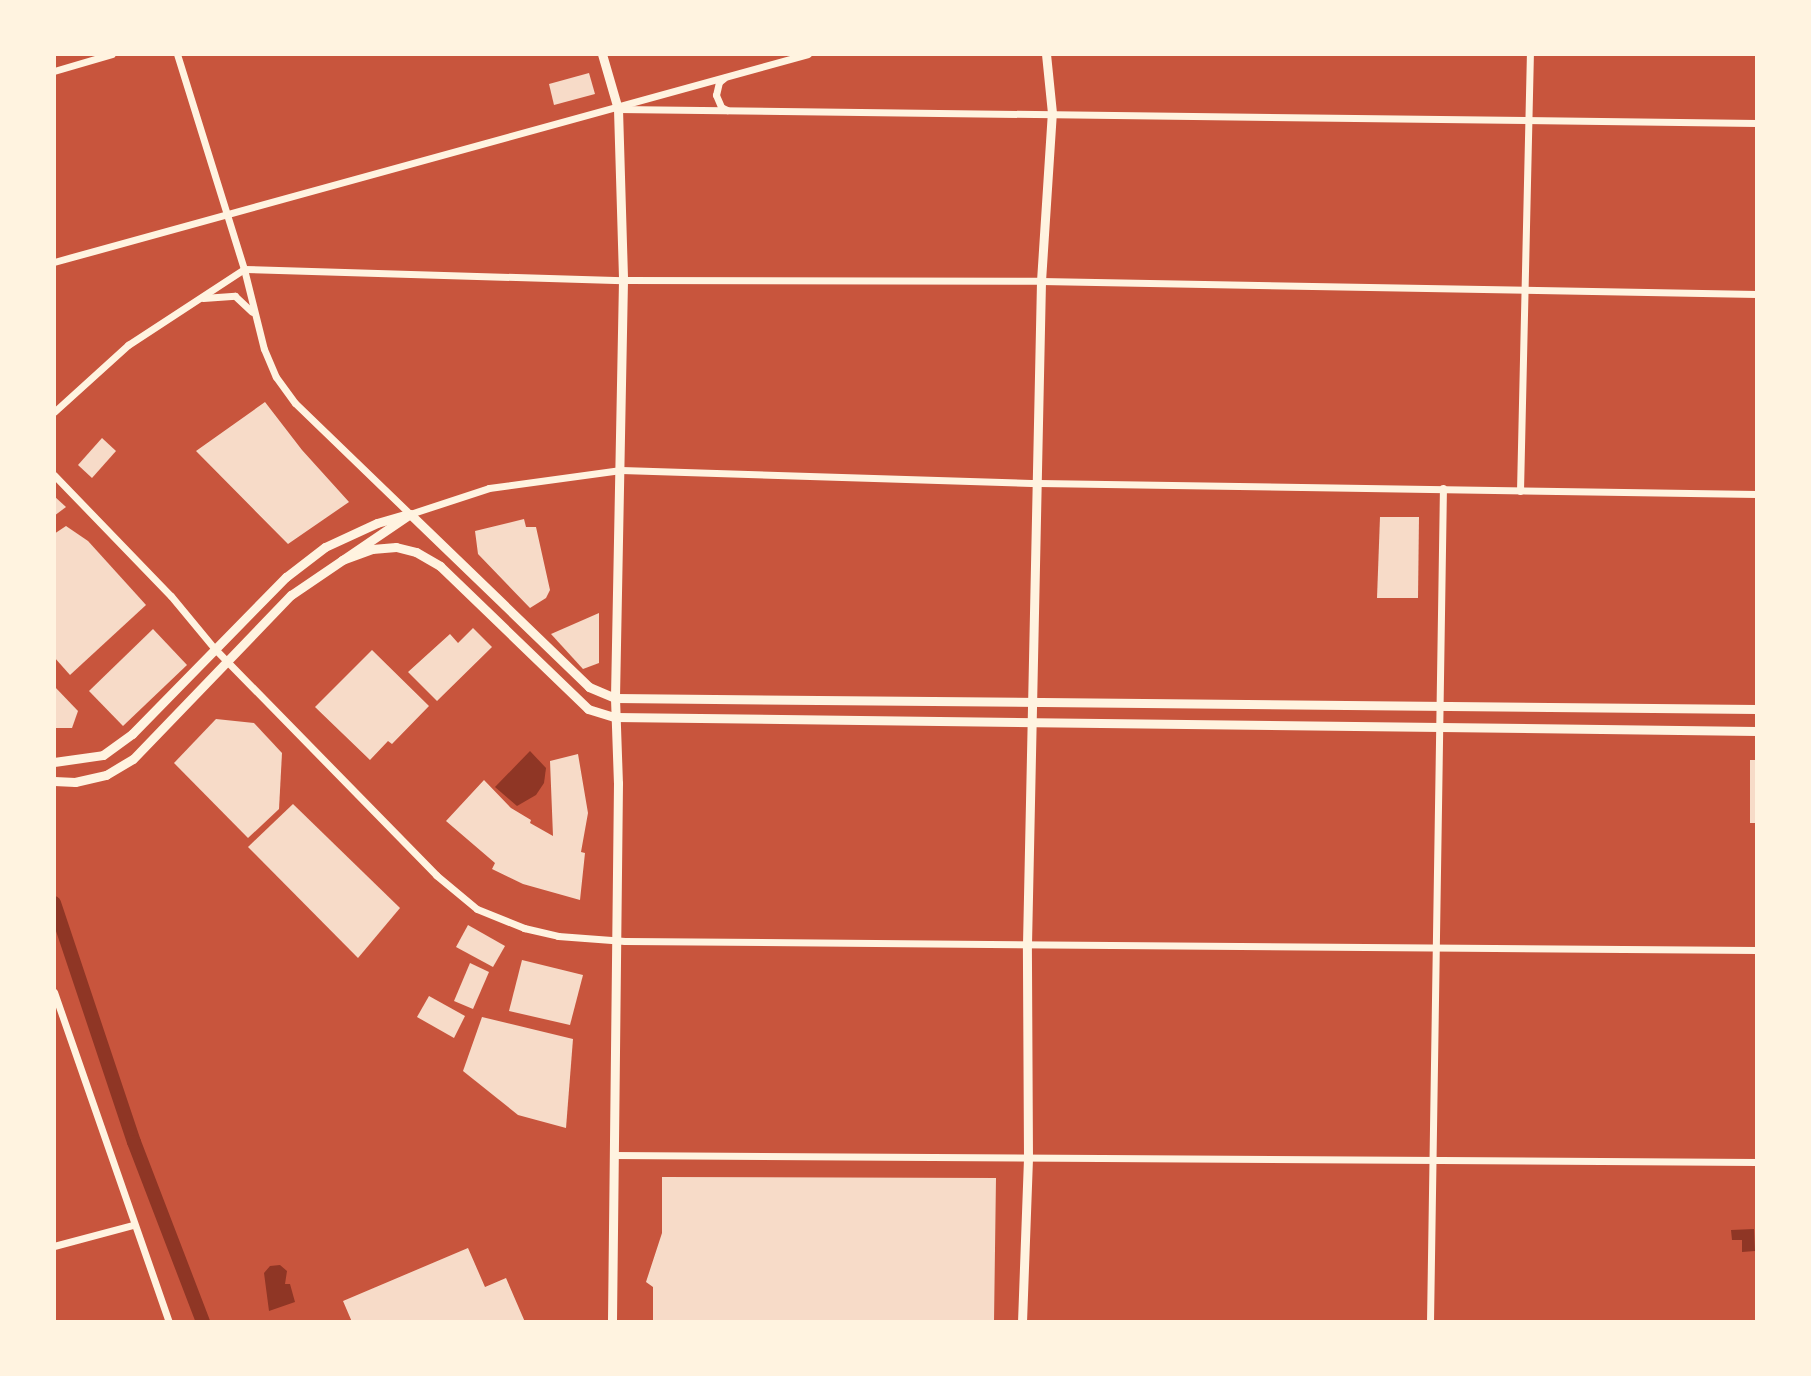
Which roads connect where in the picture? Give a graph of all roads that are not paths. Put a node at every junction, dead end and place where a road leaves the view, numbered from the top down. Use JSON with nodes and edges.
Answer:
{"nodes":[{"id":1,"x":112,"y":54,"type":"edge"},
{"id":2,"x":177,"y":54,"type":"edge"},
{"id":3,"x":602,"y":54,"type":"edge"},
{"id":4,"x":808,"y":54,"type":"edge"},
{"id":5,"x":1046,"y":54,"type":"edge"},
{"id":6,"x":1530,"y":54,"type":"edge"},
{"id":7,"x":54,"y":71,"type":"edge"},
{"id":8,"x":729,"y":75,"type":"junction"},
{"id":9,"x":618,"y":109,"type":"junction"},
{"id":10,"x":732,"y":112,"type":"junction"},
{"id":11,"x":1052,"y":113,"type":"junction"},
{"id":12,"x":1529,"y":118,"type":"junction"},
{"id":13,"x":1757,"y":123,"type":"edge"},
{"id":14,"x":228,"y":215,"type":"junction"},
{"id":15,"x":54,"y":262,"type":"edge"},
{"id":16,"x":244,"y":269,"type":"junction"},
{"id":17,"x":623,"y":280,"type":"junction"},
{"id":18,"x":1041,"y":281,"type":"junction"},
{"id":19,"x":1526,"y":287,"type":"junction"},
{"id":20,"x":1757,"y":294,"type":"edge"},
{"id":21,"x":191,"y":302,"type":"junction"},
{"id":22,"x":254,"y":313,"type":"junction"},
{"id":23,"x":54,"y":412,"type":"edge"},
{"id":24,"x":621,"y":470,"type":"junction"},
{"id":25,"x":54,"y":475,"type":"edge"},
{"id":26,"x":1039,"y":483,"type":"junction"},
{"id":27,"x":1443,"y":488,"type":"junction"},
{"id":28,"x":1520,"y":491,"type":"junction"},
{"id":29,"x":1757,"y":494,"type":"edge"},
{"id":30,"x":410,"y":514,"type":"junction"},
{"id":31,"x":342,"y":560,"type":"junction"},
{"id":32,"x":214,"y":648,"type":"junction"},
{"id":33,"x":225,"y":659,"type":"junction"},
{"id":34,"x":615,"y":698,"type":"junction"},
{"id":35,"x":791,"y":700,"type":"junction"},
{"id":36,"x":808,"y":700,"type":"junction"},
{"id":37,"x":1031,"y":702,"type":"junction"},
{"id":38,"x":1440,"y":707,"type":"junction"},
{"id":39,"x":1629,"y":708,"type":"junction"},
{"id":40,"x":1757,"y":709,"type":"edge"},
{"id":41,"x":615,"y":717,"type":"junction"},
{"id":42,"x":791,"y":720,"type":"junction"},
{"id":43,"x":809,"y":720,"type":"junction"},
{"id":44,"x":1031,"y":724,"type":"junction"},
{"id":45,"x":1440,"y":728,"type":"junction"},
{"id":46,"x":1628,"y":730,"type":"junction"},
{"id":47,"x":1757,"y":731,"type":"edge"},
{"id":48,"x":54,"y":762,"type":"edge"},
{"id":49,"x":54,"y":781,"type":"edge"},
{"id":50,"x":614,"y":940,"type":"junction"},
{"id":51,"x":1027,"y":944,"type":"junction"},
{"id":52,"x":1436,"y":947,"type":"junction"},
{"id":53,"x":1757,"y":950,"type":"edge"},
{"id":54,"x":54,"y":992,"type":"edge"},
{"id":55,"x":613,"y":1155,"type":"junction"},
{"id":56,"x":1028,"y":1158,"type":"junction"},
{"id":57,"x":1433,"y":1160,"type":"junction"},
{"id":58,"x":1757,"y":1162,"type":"edge"},
{"id":59,"x":133,"y":1225,"type":"junction"},
{"id":60,"x":54,"y":1246,"type":"edge"},
{"id":61,"x":169,"y":1322,"type":"edge"},
{"id":62,"x":612,"y":1322,"type":"edge"},
{"id":63,"x":1022,"y":1322,"type":"edge"},
{"id":64,"x":1430,"y":1322,"type":"edge"}],
"edges":[{"from":1,"to":7,"type":"street"},
{"from":2,"to":14,"type":"street"},
{"from":3,"to":9,"type":"street"},
{"from":4,"to":8,"type":"street"},
{"from":5,"to":11,"type":"street"},
{"from":6,"to":12,"type":"street"},
{"from":8,"to":9,"type":"street"},
{"from":8,"to":10,"type":"street"},
{"from":9,"to":10,"type":"street"},
{"from":9,"to":14,"type":"street"},
{"from":9,"to":17,"type":"street"},
{"from":10,"to":11,"type":"street"},
{"from":11,"to":12,"type":"street"},
{"from":11,"to":18,"type":"street"},
{"from":12,"to":13,"type":"street"},
{"from":12,"to":19,"type":"street"},
{"from":14,"to":15,"type":"street"},
{"from":14,"to":16,"type":"street"},
{"from":16,"to":17,"type":"street"},
{"from":16,"to":21,"type":"street"},
{"from":16,"to":22,"type":"street"},
{"from":17,"to":18,"type":"street"},
{"from":17,"to":24,"type":"street"},
{"from":18,"to":19,"type":"street"},
{"from":18,"to":26,"type":"street"},
{"from":19,"to":20,"type":"street"},
{"from":19,"to":28,"type":"street"},
{"from":21,"to":22,"type":"street"},
{"from":21,"to":23,"type":"street"},
{"from":22,"to":30,"type":"street"},
{"from":24,"to":26,"type":"street"},
{"from":24,"to":30,"type":"street"},
{"from":24,"to":34,"type":"street"},
{"from":25,"to":32,"type":"street"},
{"from":26,"to":27,"type":"street"},
{"from":26,"to":37,"type":"street"},
{"from":27,"to":28,"type":"street"},
{"from":27,"to":38,"type":"street"},
{"from":28,"to":29,"type":"street"},
{"from":30,"to":31,"type":"street"},
{"from":30,"to":32,"type":"street"},
{"from":30,"to":34,"type":"street"},
{"from":31,"to":33,"type":"street"},
{"from":31,"to":41,"type":"street"},
{"from":32,"to":33,"type":"street"},
{"from":32,"to":48,"type":"street"},
{"from":33,"to":49,"type":"street"},
{"from":33,"to":50,"type":"street"},
{"from":34,"to":35,"type":"street"},
{"from":34,"to":41,"type":"street"},
{"from":35,"to":36,"type":"street"},
{"from":35,"to":42,"type":"street"},
{"from":36,"to":37,"type":"street"},
{"from":36,"to":43,"type":"street"},
{"from":37,"to":38,"type":"street"},
{"from":37,"to":44,"type":"street"},
{"from":38,"to":39,"type":"street"},
{"from":38,"to":45,"type":"street"},
{"from":39,"to":40,"type":"street"},
{"from":39,"to":46,"type":"street"},
{"from":41,"to":42,"type":"street"},
{"from":41,"to":50,"type":"street"},
{"from":42,"to":43,"type":"street"},
{"from":43,"to":44,"type":"street"},
{"from":44,"to":45,"type":"street"},
{"from":44,"to":51,"type":"street"},
{"from":45,"to":46,"type":"street"},
{"from":45,"to":52,"type":"street"},
{"from":46,"to":47,"type":"street"},
{"from":50,"to":51,"type":"street"},
{"from":50,"to":55,"type":"street"},
{"from":51,"to":52,"type":"street"},
{"from":51,"to":56,"type":"street"},
{"from":52,"to":53,"type":"street"},
{"from":52,"to":57,"type":"street"},
{"from":54,"to":59,"type":"street"},
{"from":55,"to":56,"type":"street"},
{"from":55,"to":62,"type":"street"},
{"from":56,"to":57,"type":"street"},
{"from":56,"to":63,"type":"street"},
{"from":57,"to":58,"type":"street"},
{"from":57,"to":64,"type":"street"},
{"from":59,"to":60,"type":"street"},
{"from":59,"to":61,"type":"street"}]}
